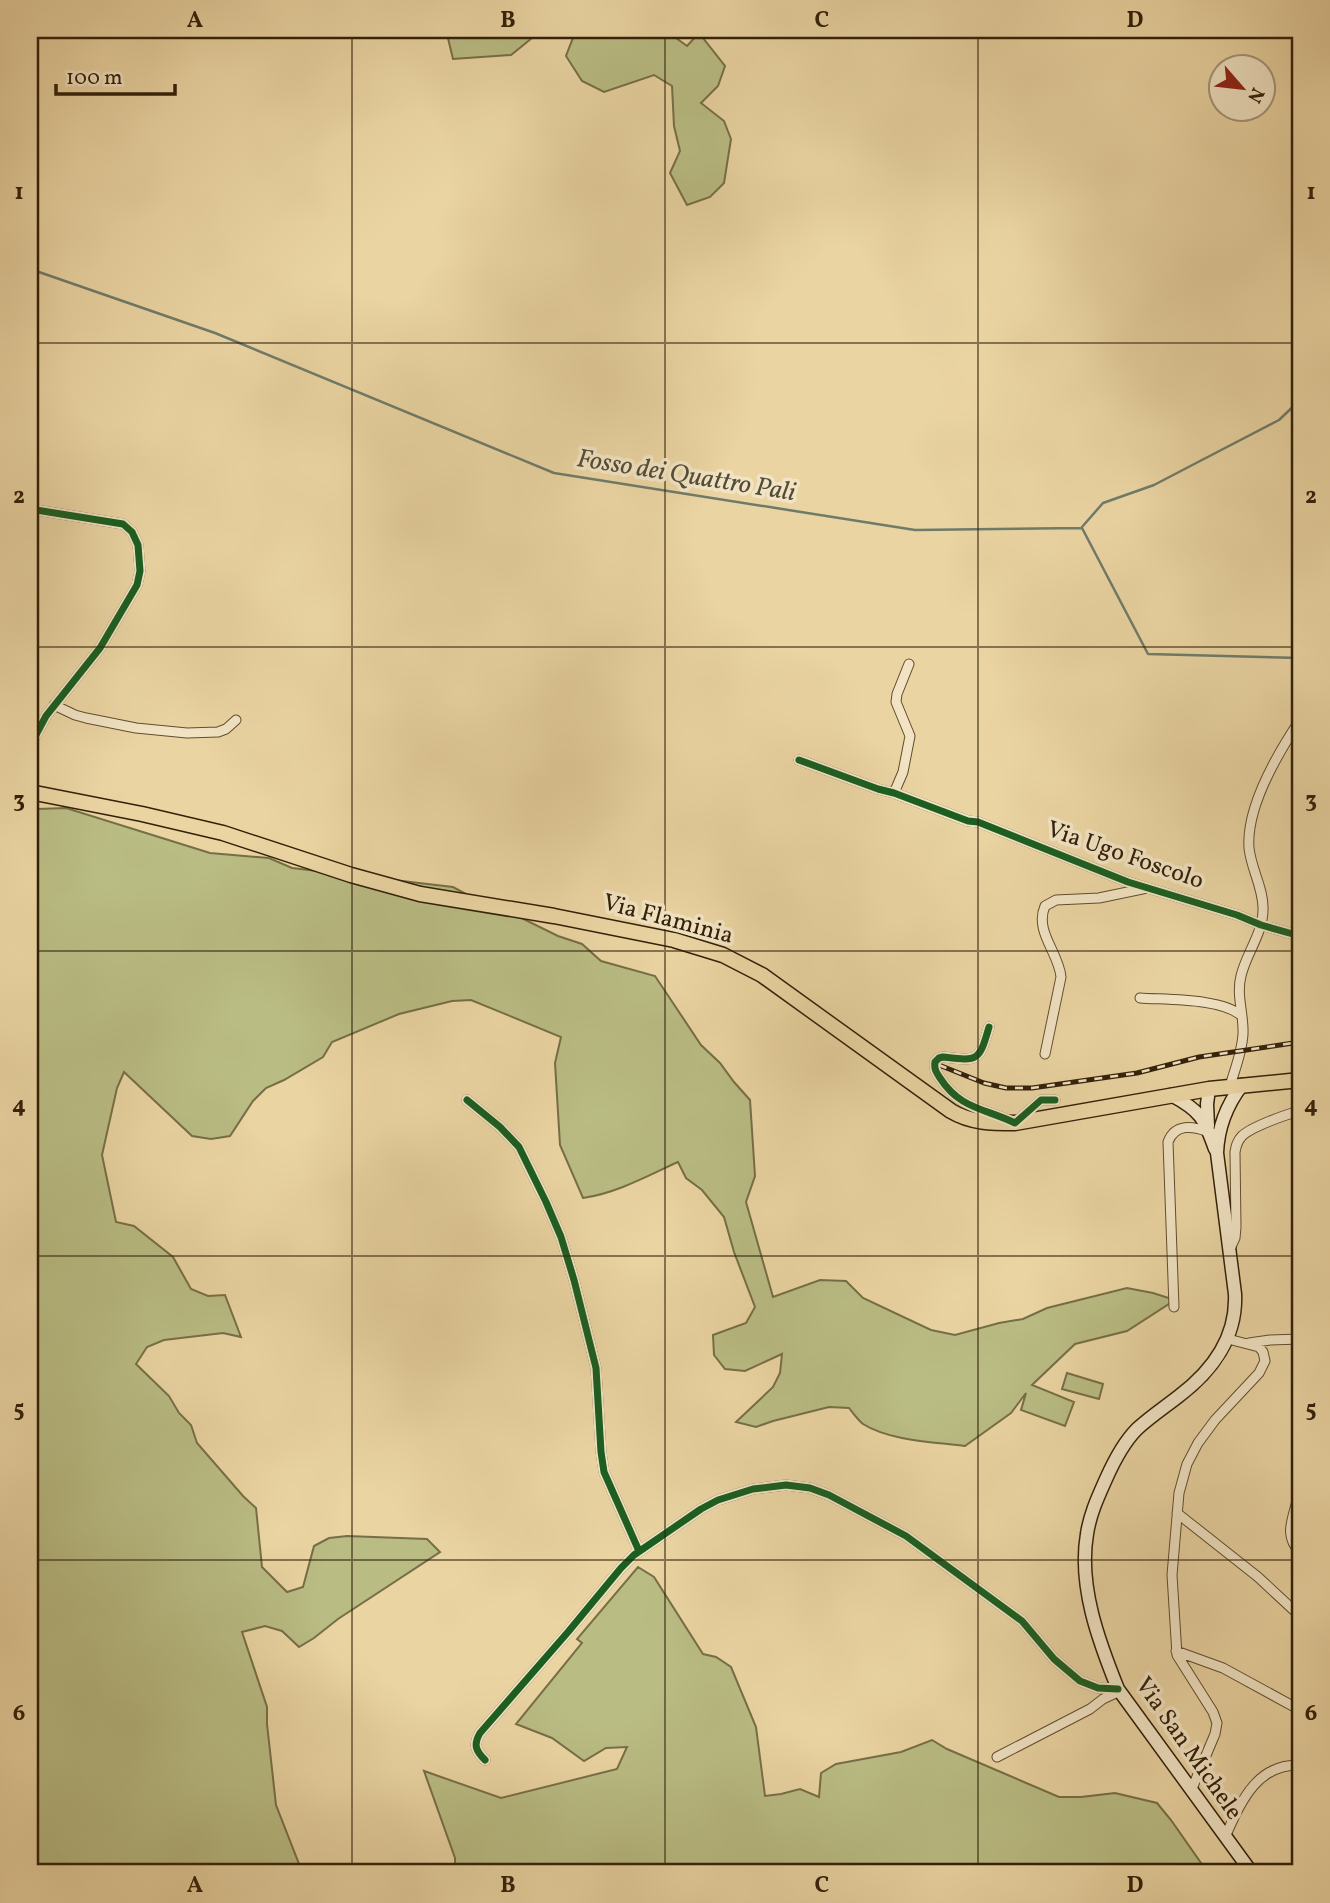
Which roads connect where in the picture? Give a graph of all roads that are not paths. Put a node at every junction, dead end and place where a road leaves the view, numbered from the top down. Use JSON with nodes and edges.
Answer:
{"nodes":[{"id":1,"x":30,"y":509,"type":"edge"},
{"id":2,"x":909,"y":664,"type":"dead end"},
{"id":3,"x":54,"y":705,"type":"junction"},
{"id":4,"x":236,"y":720,"type":"dead end"},
{"id":5,"x":1300,"y":720,"type":"edge"},
{"id":6,"x":30,"y":746,"type":"edge"},
{"id":7,"x":799,"y":760,"type":"dead end"},
{"id":8,"x":30,"y":792,"type":"edge"},
{"id":9,"x":894,"y":793,"type":"junction"},
{"id":10,"x":1149,"y":888,"type":"junction"},
{"id":11,"x":1261,"y":925,"type":"junction"},
{"id":12,"x":1300,"y":936,"type":"edge"},
{"id":13,"x":1140,"y":998,"type":"dead end"},
{"id":14,"x":1242,"y":1016,"type":"junction"},
{"id":15,"x":989,"y":1027,"type":"dead end"},
{"id":16,"x":1045,"y":1054,"type":"dead end"},
{"id":17,"x":1300,"y":1080,"type":"edge"},
{"id":18,"x":1236,"y":1086,"type":"junction"},
{"id":19,"x":1209,"y":1088,"type":"junction"},
{"id":20,"x":1171,"y":1095,"type":"junction"},
{"id":21,"x":467,"y":1100,"type":"dead end"},
{"id":22,"x":1055,"y":1100,"type":"dead end"},
{"id":23,"x":1300,"y":1111,"type":"edge"},
{"id":24,"x":1015,"y":1123,"type":"junction"},
{"id":25,"x":1214,"y":1129,"type":"junction"},
{"id":26,"x":1230,"y":1250,"type":"junction"},
{"id":27,"x":1174,"y":1307,"type":"dead end"},
{"id":28,"x":1228,"y":1339,"type":"junction"},
{"id":29,"x":1300,"y":1339,"type":"edge"},
{"id":30,"x":1247,"y":1343,"type":"junction"},
{"id":31,"x":1297,"y":1501,"type":"dead end"},
{"id":32,"x":1177,"y":1513,"type":"junction"},
{"id":33,"x":639,"y":1551,"type":"junction"},
{"id":34,"x":1300,"y":1552,"type":"edge"},
{"id":35,"x":1300,"y":1616,"type":"edge"},
{"id":36,"x":1176,"y":1651,"type":"junction"},
{"id":37,"x":1119,"y":1690,"type":"junction"},
{"id":38,"x":1300,"y":1710,"type":"edge"},
{"id":39,"x":997,"y":1757,"type":"dead end"},
{"id":40,"x":485,"y":1760,"type":"dead end"},
{"id":41,"x":1300,"y":1765,"type":"edge"},
{"id":42,"x":1191,"y":1791,"type":"junction"},
{"id":43,"x":1225,"y":1837,"type":"junction"},
{"id":44,"x":1252,"y":1873,"type":"edge"}],
"edges":[{"from":1,"to":3,"type":"street"},
{"from":2,"to":9,"type":"street"},
{"from":3,"to":4,"type":"street"},
{"from":3,"to":6,"type":"street"},
{"from":5,"to":11,"type":"street"},
{"from":7,"to":9,"type":"street","name":"Via Ugo Foscolo"},
{"from":8,"to":24,"type":"main road","name":"Via Flaminia"},
{"from":9,"to":10,"type":"street","name":"Via Ugo Foscolo"},
{"from":10,"to":11,"type":"street","name":"Via Ugo Foscolo"},
{"from":10,"to":16,"type":"street"},
{"from":11,"to":12,"type":"street","name":"Via Ugo Foscolo"},
{"from":11,"to":14,"type":"street"},
{"from":13,"to":14,"type":"street"},
{"from":14,"to":18,"type":"street"},
{"from":15,"to":24,"type":"street"},
{"from":17,"to":18,"type":"main road","name":"Via Flaminia"},
{"from":18,"to":19,"type":"main road","name":"Via Flaminia"},
{"from":18,"to":25,"type":"main road"},
{"from":19,"to":20,"type":"main road","name":"Via Flaminia"},
{"from":19,"to":25,"type":"main road"},
{"from":20,"to":24,"type":"main road","name":"Via Flaminia"},
{"from":20,"to":25,"type":"main road"},
{"from":21,"to":33,"type":"street"},
{"from":22,"to":24,"type":"street"},
{"from":23,"to":26,"type":"street"},
{"from":25,"to":26,"type":"main road","name":"Via San Michele"},
{"from":25,"to":27,"type":"street"},
{"from":26,"to":28,"type":"main road","name":"Via San Michele"},
{"from":28,"to":30,"type":"street"},
{"from":28,"to":37,"type":"main road","name":"Via San Michele"},
{"from":29,"to":30,"type":"street"},
{"from":30,"to":32,"type":"street"},
{"from":31,"to":34,"type":"street"},
{"from":32,"to":35,"type":"street"},
{"from":32,"to":36,"type":"street"},
{"from":33,"to":37,"type":"street"},
{"from":33,"to":40,"type":"street"},
{"from":36,"to":38,"type":"street"},
{"from":36,"to":42,"type":"street"},
{"from":37,"to":39,"type":"street"},
{"from":37,"to":42,"type":"main road","name":"Via San Michele"},
{"from":41,"to":43,"type":"street"},
{"from":42,"to":43,"type":"main road","name":"Via San Michele"},
{"from":43,"to":44,"type":"main road","name":"Via San Michele"}]}
